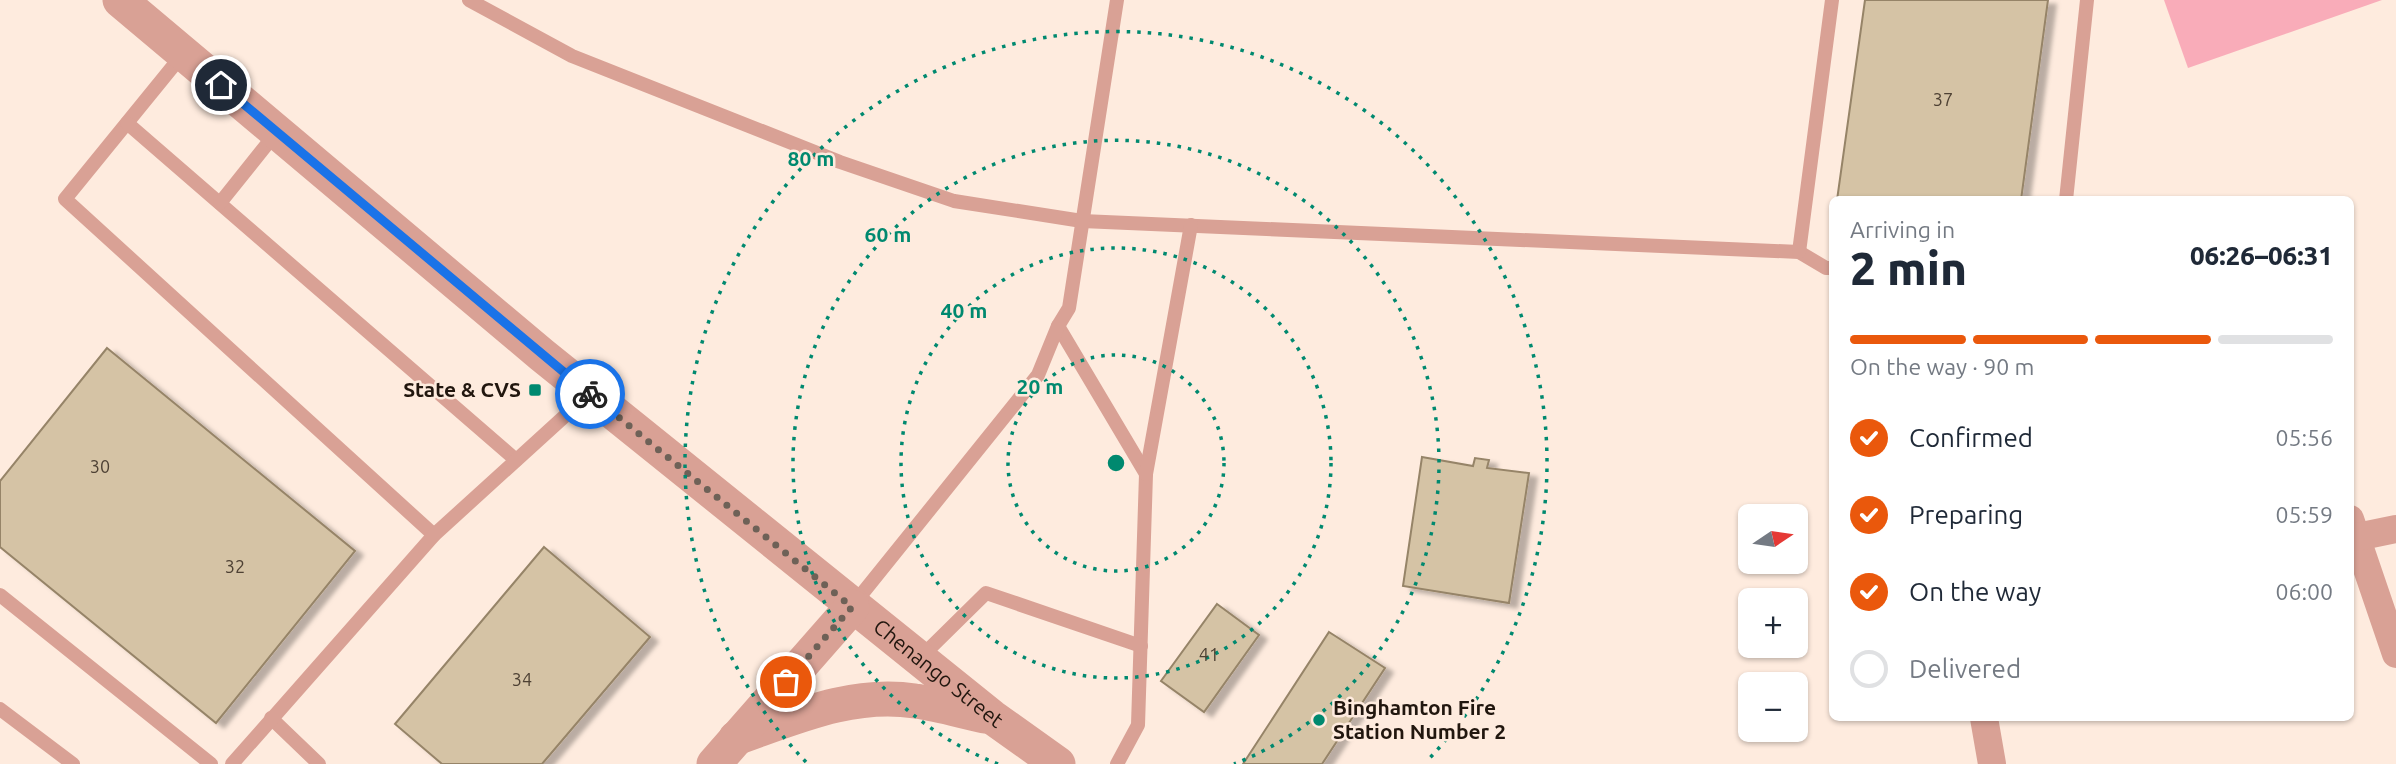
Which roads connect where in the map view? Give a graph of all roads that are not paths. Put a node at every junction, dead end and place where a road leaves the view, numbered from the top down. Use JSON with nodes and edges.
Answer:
{"nodes":[{"id":1,"x":120,"y":0,"type":"edge"},
{"id":2,"x":469,"y":0,"type":"edge"},
{"id":3,"x":1117,"y":0,"type":"edge"},
{"id":4,"x":1832,"y":0,"type":"edge"},
{"id":5,"x":2087,"y":0,"type":"edge"},
{"id":6,"x":183,"y":53,"type":"junction"},
{"id":7,"x":127,"y":123,"type":"junction"},
{"id":8,"x":277,"y":132,"type":"junction"},
{"id":9,"x":2066,"y":196,"type":"edge"},
{"id":10,"x":220,"y":203,"type":"junction"},
{"id":11,"x":1082,"y":221,"type":"junction"},
{"id":12,"x":1191,"y":225,"type":"junction"},
{"id":13,"x":1798,"y":252,"type":"junction"},
{"id":14,"x":1829,"y":268,"type":"edge"},
{"id":15,"x":1058,"y":326,"type":"junction"},
{"id":16,"x":590,"y":393,"type":"junction"},
{"id":17,"x":516,"y":460,"type":"junction"},
{"id":18,"x":1146,"y":474,"type":"junction"},
{"id":19,"x":2354,"y":528,"type":"edge"},
{"id":20,"x":2396,"y":529,"type":"edge"},
{"id":21,"x":2354,"y":531,"type":"edge"},
{"id":22,"x":434,"y":534,"type":"junction"},
{"id":23,"x":0,"y":596,"type":"edge"},
{"id":24,"x":852,"y":607,"type":"junction"},
{"id":25,"x":1141,"y":646,"type":"junction"},
{"id":26,"x":2396,"y":654,"type":"edge"},
{"id":27,"x":919,"y":659,"type":"junction"},
{"id":28,"x":0,"y":709,"type":"edge"},
{"id":29,"x":271,"y":718,"type":"junction"},
{"id":30,"x":992,"y":718,"type":"junction"},
{"id":31,"x":1985,"y":721,"type":"edge"},
{"id":32,"x":725,"y":751,"type":"edge"},
{"id":33,"x":73,"y":764,"type":"edge"},
{"id":34,"x":211,"y":764,"type":"edge"},
{"id":35,"x":232,"y":764,"type":"edge"},
{"id":36,"x":319,"y":764,"type":"edge"},
{"id":37,"x":1058,"y":764,"type":"edge"},
{"id":38,"x":1117,"y":764,"type":"edge"},
{"id":39,"x":1992,"y":764,"type":"edge"}],
"edges":[{"from":1,"to":6,"type":"street"},
{"from":2,"to":11,"type":"lane"},
{"from":3,"to":11,"type":"lane"},
{"from":4,"to":13,"type":"lane"},
{"from":5,"to":9,"type":"lane"},
{"from":6,"to":7,"type":"lane"},
{"from":6,"to":8,"type":"street"},
{"from":7,"to":10,"type":"lane"},
{"from":7,"to":22,"type":"lane"},
{"from":8,"to":10,"type":"lane"},
{"from":8,"to":16,"type":"street"},
{"from":10,"to":17,"type":"lane"},
{"from":11,"to":12,"type":"lane"},
{"from":11,"to":15,"type":"lane"},
{"from":12,"to":13,"type":"lane"},
{"from":12,"to":18,"type":"lane"},
{"from":13,"to":14,"type":"lane"},
{"from":15,"to":18,"type":"lane"},
{"from":15,"to":24,"type":"lane"},
{"from":16,"to":17,"type":"lane"},
{"from":16,"to":24,"type":"street"},
{"from":17,"to":22,"type":"lane"},
{"from":18,"to":25,"type":"lane"},
{"from":19,"to":20,"type":"street"},
{"from":21,"to":26,"type":"street"},
{"from":22,"to":29,"type":"lane"},
{"from":23,"to":34,"type":"lane"},
{"from":24,"to":27,"type":"street","name":"Chenango Street"},
{"from":24,"to":32,"type":"street","name":"Chenango Street"},
{"from":25,"to":27,"type":"lane"},
{"from":25,"to":38,"type":"lane"},
{"from":27,"to":30,"type":"street","name":"Chenango Street"},
{"from":28,"to":33,"type":"lane"},
{"from":29,"to":35,"type":"lane"},
{"from":29,"to":36,"type":"lane"},
{"from":30,"to":32,"type":"street"},
{"from":30,"to":37,"type":"street","name":"Chenango Street"},
{"from":31,"to":39,"type":"street"}]}
